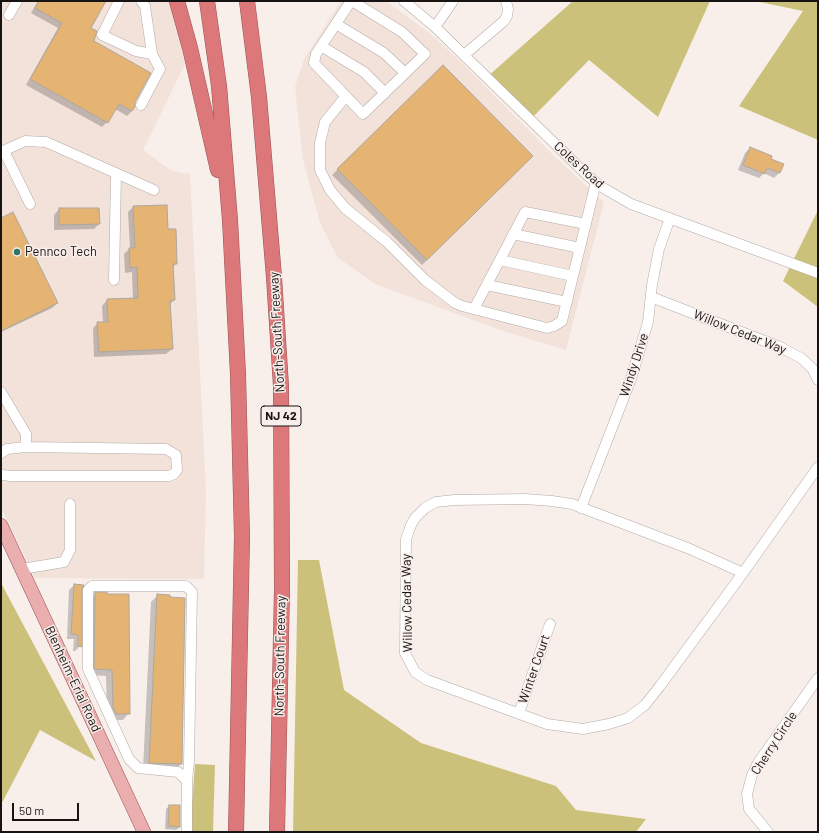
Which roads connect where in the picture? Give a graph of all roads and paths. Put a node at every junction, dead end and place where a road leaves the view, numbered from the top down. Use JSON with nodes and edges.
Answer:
{"nodes":[{"id":1,"x":17,"y":1,"type":"edge"},
{"id":2,"x":119,"y":1,"type":"edge"},
{"id":3,"x":141,"y":1,"type":"edge"},
{"id":4,"x":177,"y":1,"type":"edge"},
{"id":5,"x":207,"y":1,"type":"edge"},
{"id":6,"x":247,"y":1,"type":"edge"},
{"id":7,"x":352,"y":1,"type":"edge"},
{"id":8,"x":404,"y":1,"type":"edge"},
{"id":9,"x":453,"y":1,"type":"edge"},
{"id":10,"x":506,"y":1,"type":"edge"},
{"id":11,"x":9,"y":15,"type":"dead end"},
{"id":12,"x":336,"y":24,"type":"junction"},
{"id":13,"x":435,"y":27,"type":"junction"},
{"id":14,"x":321,"y":46,"type":"junction"},
{"id":15,"x":152,"y":54,"type":"junction"},
{"id":16,"x":464,"y":55,"type":"junction"},
{"id":17,"x":405,"y":73,"type":"junction"},
{"id":18,"x":385,"y":93,"type":"junction"},
{"id":19,"x":346,"y":96,"type":"junction"},
{"id":20,"x":141,"y":105,"type":"dead end"},
{"id":21,"x":2,"y":152,"type":"edge"},
{"id":22,"x":116,"y":173,"type":"junction"},
{"id":23,"x":596,"y":182,"type":"junction"},
{"id":24,"x":154,"y":190,"type":"dead end"},
{"id":25,"x":30,"y":204,"type":"dead end"},
{"id":26,"x":670,"y":218,"type":"junction"},
{"id":27,"x":230,"y":220,"type":"junction"},
{"id":28,"x":586,"y":224,"type":"junction"},
{"id":29,"x":513,"y":234,"type":"junction"},
{"id":30,"x":580,"y":248,"type":"junction"},
{"id":31,"x":500,"y":260,"type":"junction"},
{"id":32,"x":818,"y":273,"type":"edge"},
{"id":33,"x":573,"y":276,"type":"junction"},
{"id":34,"x":114,"y":280,"type":"dead end"},
{"id":35,"x":487,"y":285,"type":"junction"},
{"id":36,"x":651,"y":297,"type":"junction"},
{"id":37,"x":567,"y":302,"type":"junction"},
{"id":38,"x":474,"y":309,"type":"junction"},
{"id":39,"x":818,"y":380,"type":"edge"},
{"id":40,"x":1,"y":392,"type":"edge"},
{"id":41,"x":26,"y":447,"type":"junction"},
{"id":42,"x":1,"y":453,"type":"edge"},
{"id":43,"x":818,"y":467,"type":"edge"},
{"id":44,"x":1,"y":474,"type":"edge"},
{"id":45,"x":70,"y":504,"type":"dead end"},
{"id":46,"x":581,"y":508,"type":"junction"},
{"id":47,"x":1,"y":526,"type":"edge"},
{"id":48,"x":22,"y":569,"type":"junction"},
{"id":49,"x":743,"y":573,"type":"junction"},
{"id":50,"x":550,"y":624,"type":"dead end"},
{"id":51,"x":818,"y":678,"type":"edge"},
{"id":52,"x":519,"y":713,"type":"junction"},
{"id":53,"x":187,"y":780,"type":"junction"},
{"id":54,"x":277,"y":829,"type":"edge"},
{"id":55,"x":144,"y":832,"type":"edge"},
{"id":56,"x":187,"y":832,"type":"edge"},
{"id":57,"x":236,"y":832,"type":"edge"},
{"id":58,"x":768,"y":832,"type":"edge"}],
"edges":[{"from":1,"to":11,"type":"street"},
{"from":2,"to":15,"type":"street"},
{"from":3,"to":15,"type":"street"},
{"from":4,"to":27,"type":"highway"},
{"from":5,"to":27,"type":"highway"},
{"from":6,"to":54,"type":"highway","name":"North-South Freeway","number":"NJ 42"},
{"from":7,"to":12,"type":"street"},
{"from":7,"to":17,"type":"street"},
{"from":8,"to":13,"type":"street","name":"Coles Road"},
{"from":9,"to":13,"type":"street"},
{"from":10,"to":16,"type":"street"},
{"from":12,"to":14,"type":"street"},
{"from":12,"to":17,"type":"street"},
{"from":13,"to":16,"type":"street","name":"Coles Road"},
{"from":14,"to":18,"type":"street"},
{"from":14,"to":19,"type":"street"},
{"from":15,"to":20,"type":"street"},
{"from":16,"to":23,"type":"street","name":"Coles Road"},
{"from":17,"to":18,"type":"street"},
{"from":18,"to":19,"type":"street"},
{"from":19,"to":38,"type":"street"},
{"from":21,"to":22,"type":"street"},
{"from":21,"to":25,"type":"street"},
{"from":22,"to":24,"type":"street"},
{"from":22,"to":34,"type":"street"},
{"from":23,"to":26,"type":"street","name":"Coles Road"},
{"from":23,"to":28,"type":"street"},
{"from":26,"to":32,"type":"street","name":"Coles Road"},
{"from":26,"to":36,"type":"street","name":"Windy Drive"},
{"from":27,"to":57,"type":"highway"},
{"from":28,"to":29,"type":"street"},
{"from":28,"to":30,"type":"street"},
{"from":29,"to":30,"type":"street"},
{"from":29,"to":31,"type":"street"},
{"from":30,"to":33,"type":"street"},
{"from":31,"to":33,"type":"street"},
{"from":31,"to":35,"type":"street"},
{"from":33,"to":37,"type":"street"},
{"from":35,"to":37,"type":"street"},
{"from":35,"to":38,"type":"street"},
{"from":36,"to":39,"type":"street","name":"Willow Cedar Way"},
{"from":36,"to":46,"type":"street","name":"Windy Drive"},
{"from":37,"to":38,"type":"street"},
{"from":40,"to":41,"type":"street"},
{"from":41,"to":42,"type":"street"},
{"from":41,"to":44,"type":"street"},
{"from":43,"to":49,"type":"street","name":"Willow Cedar Way"},
{"from":45,"to":48,"type":"street"},
{"from":46,"to":49,"type":"street","name":"Willow Cedar Way"},
{"from":46,"to":52,"type":"street","name":"Willow Cedar Way"},
{"from":47,"to":48,"type":"main road","name":"Blenheim-Erial Road"},
{"from":48,"to":55,"type":"main road","name":"Blenheim-Erial Road"},
{"from":49,"to":52,"type":"street","name":"Willow Cedar Way"},
{"from":50,"to":52,"type":"street","name":"Winter Court"},
{"from":51,"to":58,"type":"street","name":"Cherry Circle"},
{"from":53,"to":53,"type":"street"},
{"from":53,"to":56,"type":"street"}]}
